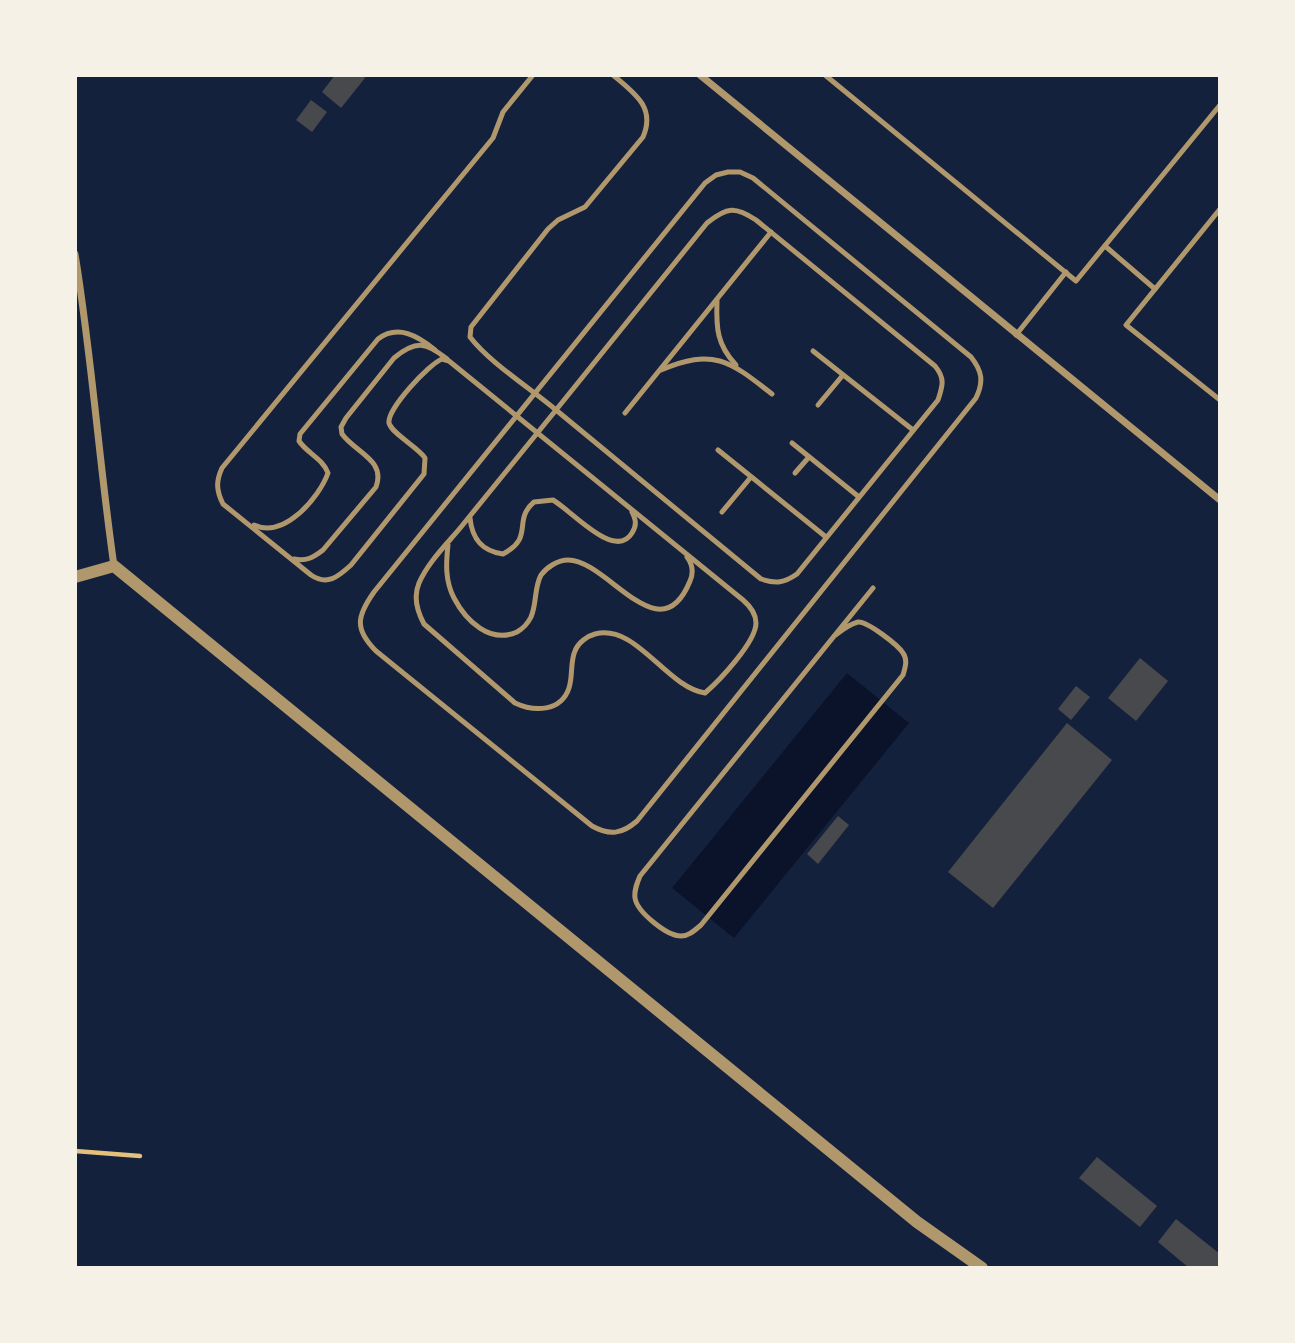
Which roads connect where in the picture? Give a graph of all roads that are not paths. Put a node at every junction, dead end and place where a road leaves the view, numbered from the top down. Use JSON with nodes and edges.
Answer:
{"nodes":[{"id":1,"x":533,"y":75,"type":"edge"},
{"id":2,"x":614,"y":75,"type":"edge"},
{"id":3,"x":700,"y":75,"type":"edge"},
{"id":4,"x":825,"y":75,"type":"edge"},
{"id":5,"x":1220,"y":105,"type":"edge"},
{"id":6,"x":1220,"y":209,"type":"edge"},
{"id":7,"x":771,"y":232,"type":"junction"},
{"id":8,"x":1105,"y":246,"type":"junction"},
{"id":9,"x":75,"y":254,"type":"edge"},
{"id":10,"x":1066,"y":272,"type":"junction"},
{"id":11,"x":1155,"y":289,"type":"junction"},
{"id":12,"x":717,"y":299,"type":"junction"},
{"id":13,"x":1016,"y":335,"type":"junction"},
{"id":14,"x":435,"y":349,"type":"junction"},
{"id":15,"x":813,"y":351,"type":"dead end"},
{"id":16,"x":449,"y":361,"type":"junction"},
{"id":17,"x":739,"y":368,"type":"junction"},
{"id":18,"x":659,"y":372,"type":"junction"},
{"id":19,"x":843,"y":375,"type":"junction"},
{"id":20,"x":536,"y":393,"type":"junction"},
{"id":21,"x":772,"y":394,"type":"dead end"},
{"id":22,"x":1220,"y":400,"type":"edge"},
{"id":23,"x":818,"y":405,"type":"dead end"},
{"id":24,"x":556,"y":410,"type":"junction"},
{"id":25,"x":625,"y":413,"type":"dead end"},
{"id":26,"x":517,"y":416,"type":"junction"},
{"id":27,"x":913,"y":430,"type":"junction"},
{"id":28,"x":538,"y":433,"type":"junction"},
{"id":29,"x":792,"y":443,"type":"dead end"},
{"id":30,"x":718,"y":450,"type":"dead end"},
{"id":31,"x":809,"y":457,"type":"junction"},
{"id":32,"x":795,"y":473,"type":"dead end"},
{"id":33,"x":751,"y":477,"type":"junction"},
{"id":34,"x":859,"y":497,"type":"junction"},
{"id":35,"x":1220,"y":500,"type":"edge"},
{"id":36,"x":631,"y":509,"type":"junction"},
{"id":37,"x":722,"y":512,"type":"dead end"},
{"id":38,"x":470,"y":516,"type":"junction"},
{"id":39,"x":245,"y":521,"type":"junction"},
{"id":40,"x":827,"y":537,"type":"junction"},
{"id":41,"x":448,"y":543,"type":"junction"},
{"id":42,"x":675,"y":544,"type":"junction"},
{"id":43,"x":291,"y":558,"type":"junction"},
{"id":44,"x":114,"y":566,"type":"junction"},
{"id":45,"x":75,"y":577,"type":"edge"},
{"id":46,"x":873,"y":588,"type":"dead end"},
{"id":47,"x":834,"y":636,"type":"junction"},
{"id":48,"x":982,"y":1268,"type":"edge"}],
"edges":[{"from":1,"to":39,"type":"lane"},
{"from":2,"to":20,"type":"lane"},
{"from":3,"to":13,"type":"street"},
{"from":4,"to":10,"type":"lane"},
{"from":5,"to":8,"type":"lane"},
{"from":6,"to":11,"type":"lane"},
{"from":7,"to":12,"type":"lane"},
{"from":7,"to":24,"type":"lane"},
{"from":7,"to":27,"type":"lane"},
{"from":8,"to":10,"type":"lane"},
{"from":8,"to":11,"type":"lane"},
{"from":9,"to":44,"type":"street"},
{"from":10,"to":13,"type":"lane"},
{"from":11,"to":22,"type":"lane"},
{"from":12,"to":17,"type":"lane"},
{"from":12,"to":18,"type":"lane"},
{"from":13,"to":35,"type":"street"},
{"from":14,"to":16,"type":"lane"},
{"from":14,"to":39,"type":"lane"},
{"from":14,"to":43,"type":"lane"},
{"from":15,"to":19,"type":"lane"},
{"from":16,"to":26,"type":"lane"},
{"from":16,"to":43,"type":"lane"},
{"from":17,"to":18,"type":"lane"},
{"from":17,"to":21,"type":"lane"},
{"from":18,"to":25,"type":"lane"},
{"from":19,"to":23,"type":"lane"},
{"from":19,"to":27,"type":"lane"},
{"from":20,"to":24,"type":"lane"},
{"from":20,"to":26,"type":"lane"},
{"from":20,"to":26,"type":"lane"},
{"from":24,"to":28,"type":"lane"},
{"from":24,"to":40,"type":"lane"},
{"from":26,"to":28,"type":"lane"},
{"from":27,"to":34,"type":"lane"},
{"from":28,"to":36,"type":"lane"},
{"from":28,"to":38,"type":"lane"},
{"from":29,"to":31,"type":"lane"},
{"from":30,"to":33,"type":"lane"},
{"from":31,"to":32,"type":"lane"},
{"from":31,"to":34,"type":"lane"},
{"from":33,"to":37,"type":"lane"},
{"from":33,"to":40,"type":"lane"},
{"from":34,"to":40,"type":"lane"},
{"from":36,"to":38,"type":"lane"},
{"from":36,"to":42,"type":"lane"},
{"from":38,"to":41,"type":"lane"},
{"from":39,"to":43,"type":"lane"},
{"from":41,"to":42,"type":"lane"},
{"from":41,"to":42,"type":"lane"},
{"from":44,"to":45,"type":"street"},
{"from":44,"to":48,"type":"street"},
{"from":46,"to":47,"type":"lane"},
{"from":47,"to":47,"type":"lane"}]}
